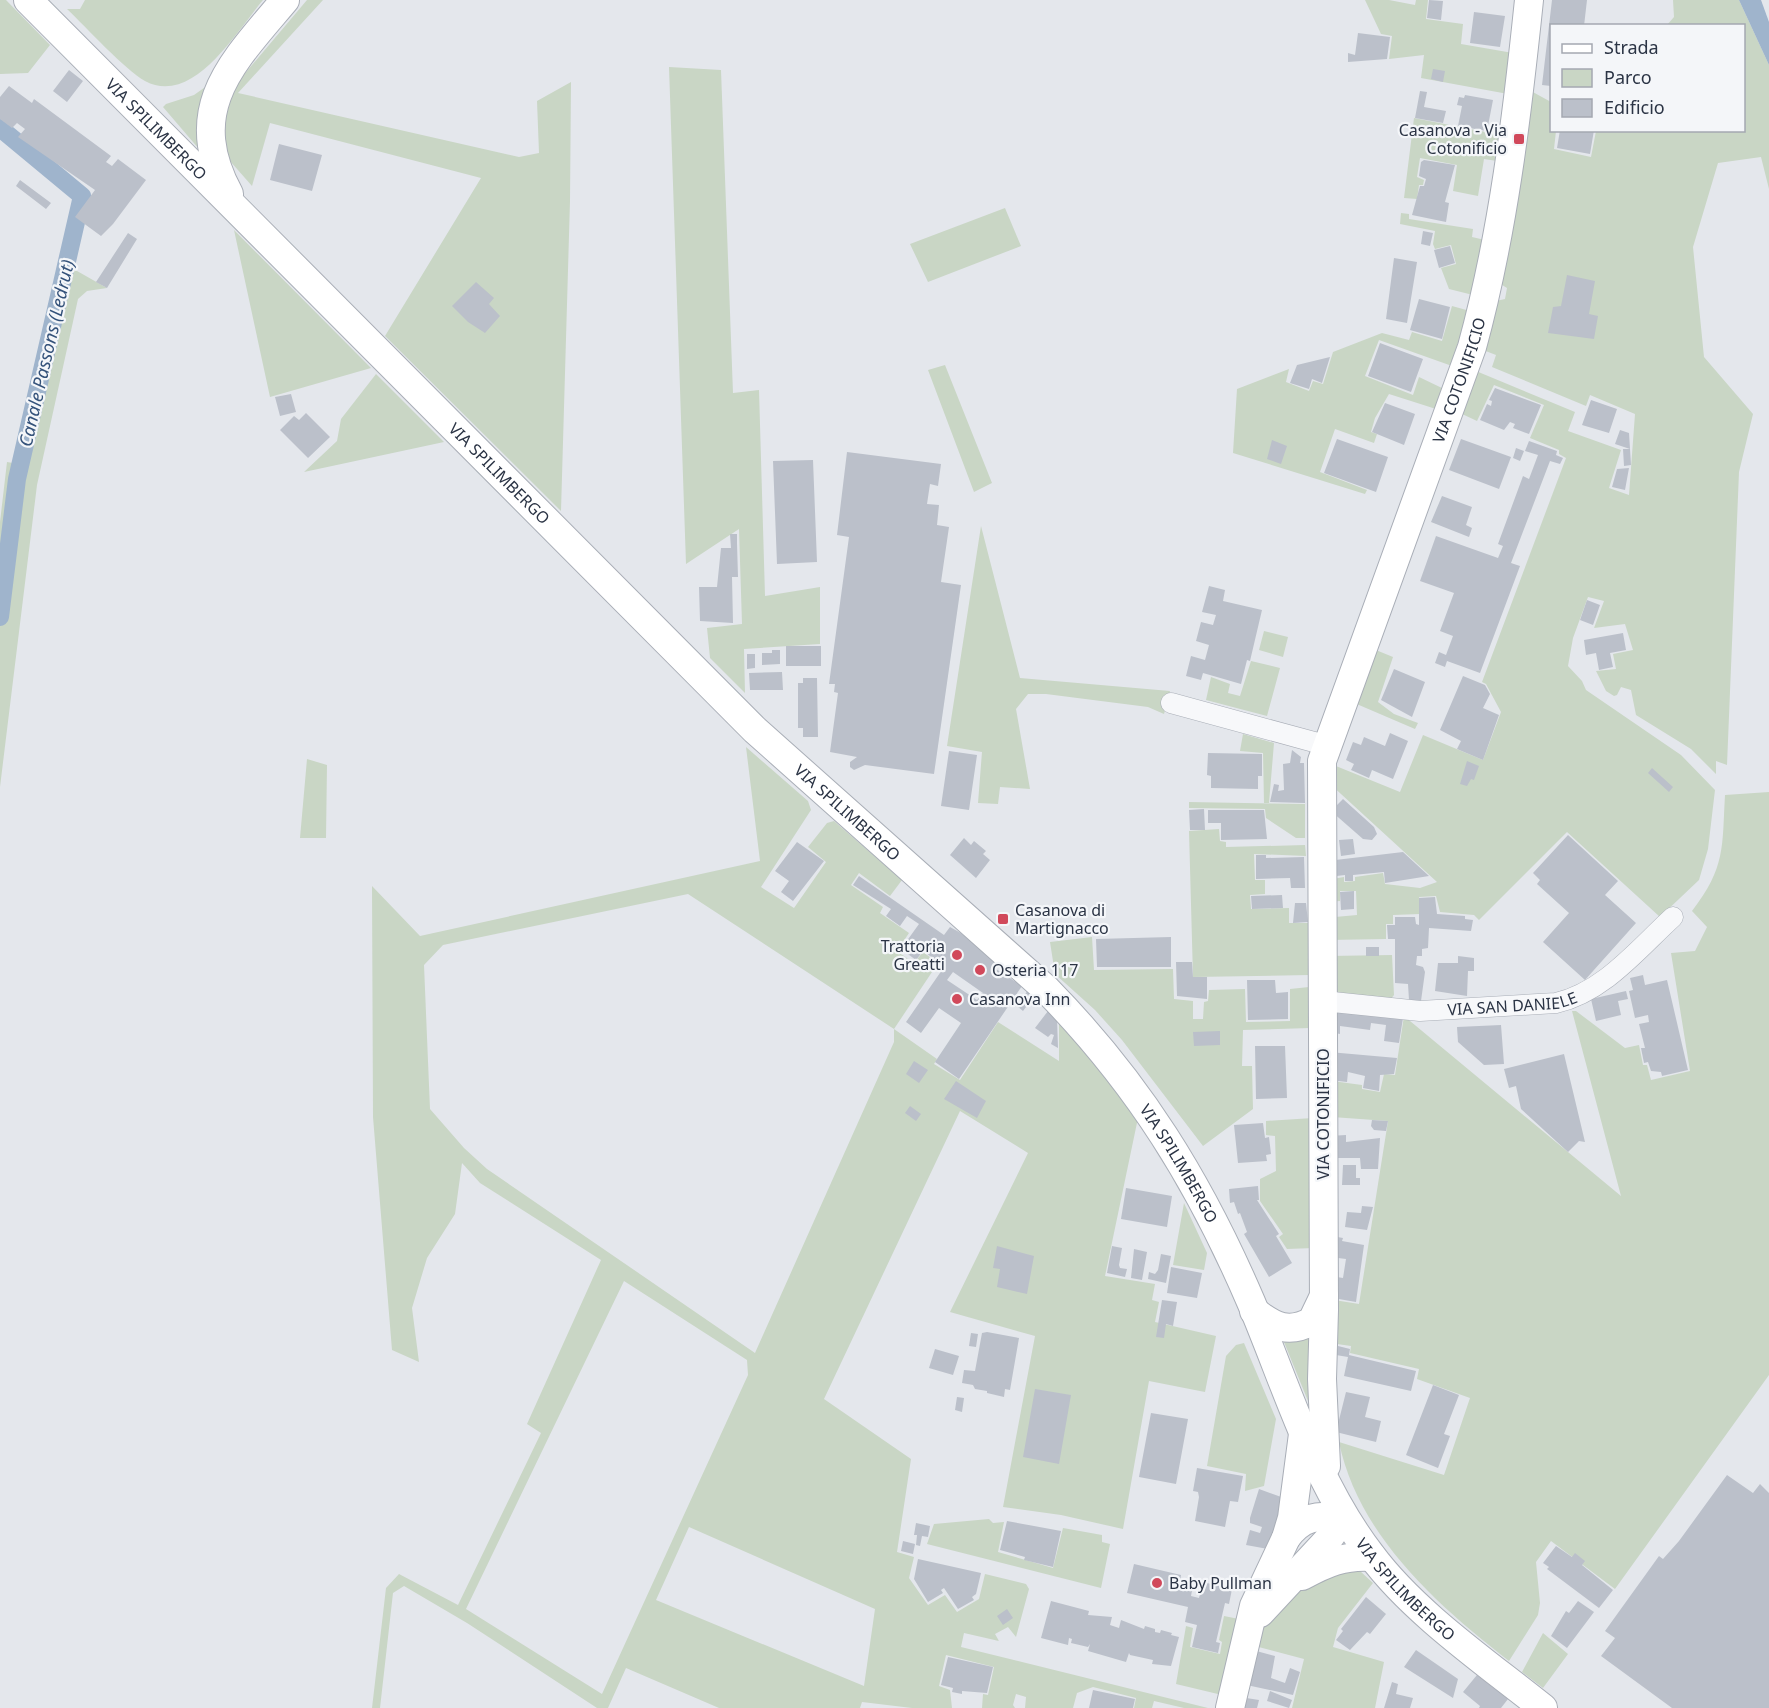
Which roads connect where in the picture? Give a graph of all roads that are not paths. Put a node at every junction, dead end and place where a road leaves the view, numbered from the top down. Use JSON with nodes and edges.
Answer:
{"nodes":[{"id":1,"x":28,"y":0,"type":"edge"},
{"id":2,"x":285,"y":0,"type":"edge"},
{"id":3,"x":1529,"y":0,"type":"edge"},
{"id":4,"x":240,"y":214,"type":"junction"},
{"id":5,"x":1171,"y":703,"type":"dead end"},
{"id":6,"x":1325,"y":745,"type":"junction"},
{"id":7,"x":1673,"y":917,"type":"dead end"},
{"id":8,"x":1323,"y":1001,"type":"junction"},
{"id":9,"x":1324,"y":1296,"type":"junction"},
{"id":10,"x":1254,"y":1311,"type":"junction"},
{"id":11,"x":1303,"y":1429,"type":"junction"},
{"id":12,"x":1327,"y":1483,"type":"junction"},
{"id":13,"x":1344,"y":1516,"type":"junction"},
{"id":14,"x":1286,"y":1538,"type":"junction"},
{"id":15,"x":1372,"y":1557,"type":"junction"},
{"id":16,"x":1286,"y":1584,"type":"junction"},
{"id":17,"x":1245,"y":1641,"type":"junction"},
{"id":18,"x":1230,"y":1708,"type":"edge"},
{"id":19,"x":1543,"y":1708,"type":"edge"}],
"edges":[{"from":1,"to":4,"type":"street","name":"VIA SPILIMBERGO"},
{"from":2,"to":4,"type":"street"},
{"from":3,"to":6,"type":"street","name":"VIA COTONIFICIO"},
{"from":4,"to":10,"type":"street","name":"VIA SPILIMBERGO"},
{"from":5,"to":6,"type":"street"},
{"from":6,"to":8,"type":"street","name":"VIA COTONIFICIO"},
{"from":7,"to":8,"type":"street","name":"VIA SAN DANIELE"},
{"from":8,"to":9,"type":"street","name":"VIA COTONIFICIO"},
{"from":9,"to":10,"type":"street"},
{"from":9,"to":12,"type":"street","name":"VIA COTONIFICIO"},
{"from":10,"to":11,"type":"street","name":"VIA SPILIMBERGO"},
{"from":11,"to":12,"type":"street","name":"VIA SPILIMBERGO"},
{"from":11,"to":14,"type":"street"},
{"from":12,"to":13,"type":"street","name":"VIA SPILIMBERGO"},
{"from":13,"to":14,"type":"street"},
{"from":13,"to":15,"type":"street","name":"VIA SPILIMBERGO"},
{"from":13,"to":16,"type":"street"},
{"from":14,"to":17,"type":"street"},
{"from":15,"to":16,"type":"street"},
{"from":15,"to":19,"type":"street","name":"VIA SPILIMBERGO"},
{"from":16,"to":17,"type":"street"},
{"from":17,"to":18,"type":"street"}]}
